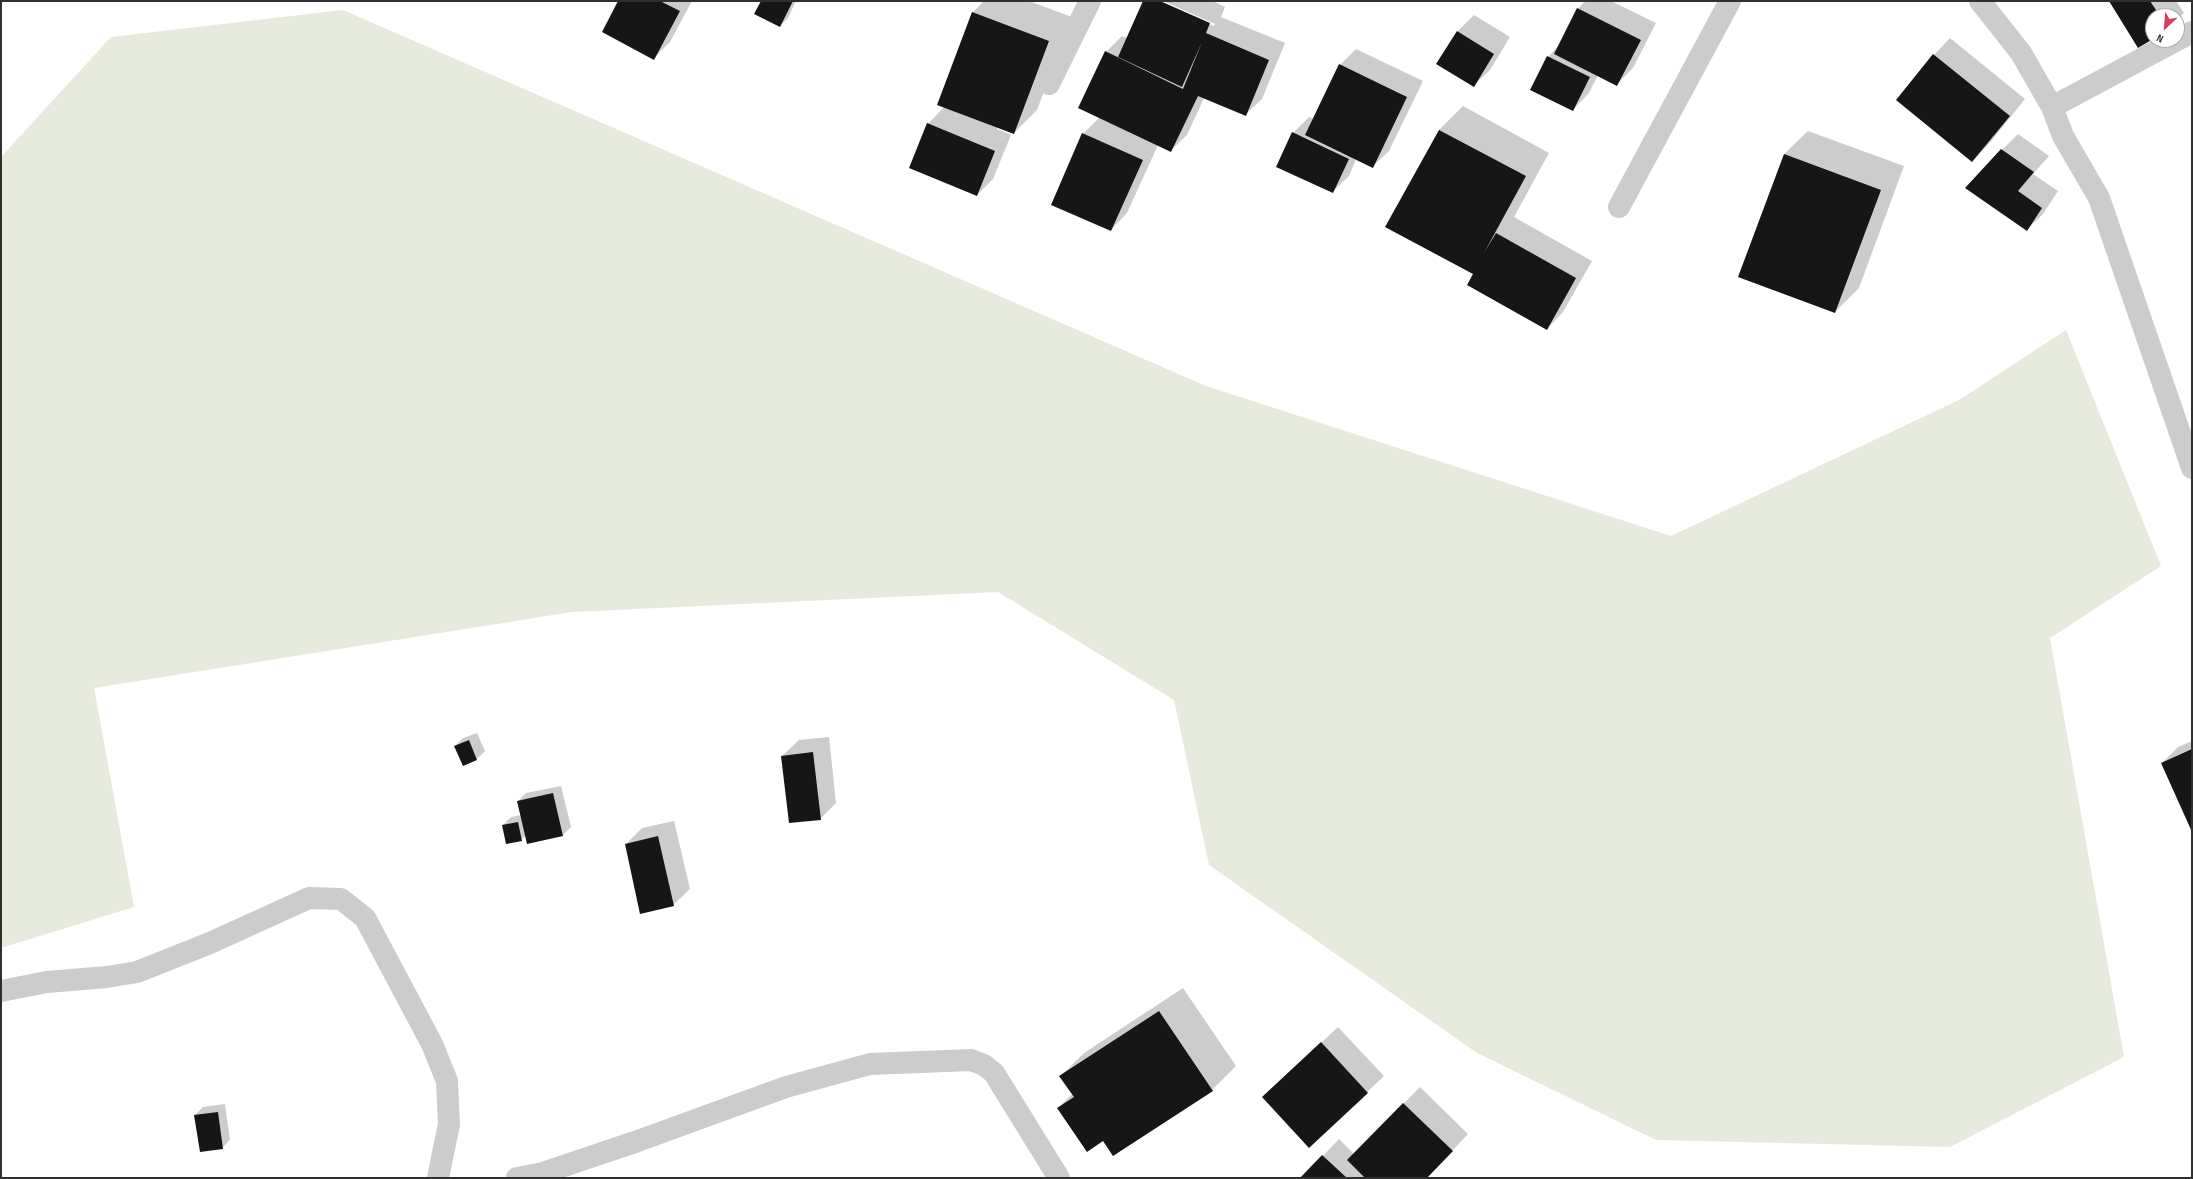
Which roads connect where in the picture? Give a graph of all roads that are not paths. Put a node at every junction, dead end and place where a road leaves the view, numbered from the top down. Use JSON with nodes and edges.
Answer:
{"nodes":[{"id":1,"x":1090,"y":1,"type":"edge"},
{"id":2,"x":1730,"y":1,"type":"edge"},
{"id":3,"x":1980,"y":1,"type":"edge"},
{"id":4,"x":2192,"y":32,"type":"edge"},
{"id":5,"x":1049,"y":84,"type":"dead end"},
{"id":6,"x":2052,"y":108,"type":"junction"},
{"id":7,"x":1618,"y":207,"type":"dead end"},
{"id":8,"x":2192,"y":468,"type":"edge"},
{"id":9,"x":1,"y":991,"type":"edge"},
{"id":10,"x":438,"y":1178,"type":"edge"},
{"id":11,"x":517,"y":1178,"type":"edge"},
{"id":12,"x":1059,"y":1178,"type":"edge"}],
"edges":[{"from":1,"to":5,"type":"street"},
{"from":2,"to":7,"type":"street"},
{"from":3,"to":6,"type":"street"},
{"from":4,"to":6,"type":"street"},
{"from":6,"to":8,"type":"street"},
{"from":9,"to":10,"type":"street"},
{"from":11,"to":12,"type":"street"}]}
